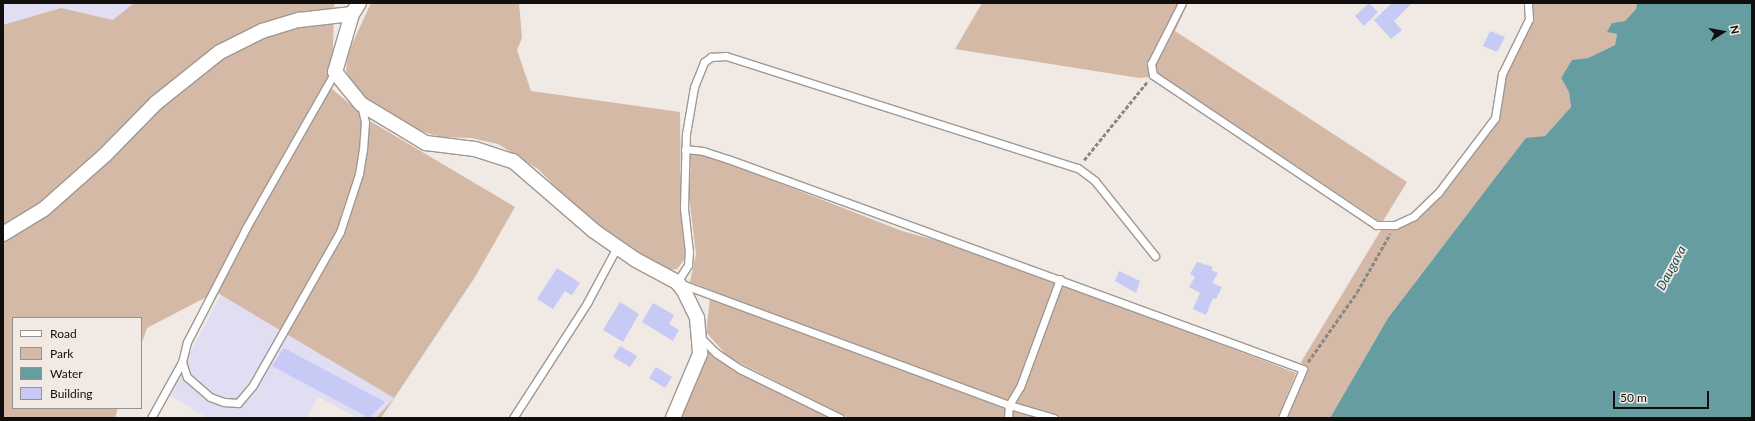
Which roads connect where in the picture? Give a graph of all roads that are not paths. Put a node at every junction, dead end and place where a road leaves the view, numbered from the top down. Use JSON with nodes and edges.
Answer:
{"nodes":[{"id":1,"x":1182,"y":3,"type":"edge"},
{"id":2,"x":1528,"y":3,"type":"edge"},
{"id":3,"x":355,"y":8,"type":"edge"},
{"id":4,"x":335,"y":72,"type":"junction"},
{"id":5,"x":361,"y":104,"type":"junction"},
{"id":6,"x":685,"y":149,"type":"junction"},
{"id":7,"x":3,"y":234,"type":"edge"},
{"id":8,"x":617,"y":247,"type":"junction"},
{"id":9,"x":1155,"y":256,"type":"dead end"},
{"id":10,"x":1060,"y":279,"type":"junction"},
{"id":11,"x":677,"y":282,"type":"junction"},
{"id":12,"x":700,"y":337,"type":"junction"},
{"id":13,"x":182,"y":362,"type":"junction"},
{"id":14,"x":1010,"y":405,"type":"junction"},
{"id":15,"x":151,"y":418,"type":"edge"},
{"id":16,"x":513,"y":418,"type":"edge"},
{"id":17,"x":673,"y":418,"type":"edge"},
{"id":18,"x":840,"y":418,"type":"edge"},
{"id":19,"x":1008,"y":418,"type":"edge"},
{"id":20,"x":1054,"y":418,"type":"edge"},
{"id":21,"x":1282,"y":418,"type":"edge"}],
"edges":[{"from":1,"to":2,"type":"lane"},
{"from":3,"to":4,"type":"street"},
{"from":3,"to":7,"type":"street"},
{"from":4,"to":5,"type":"street"},
{"from":4,"to":13,"type":"lane"},
{"from":5,"to":8,"type":"street"},
{"from":5,"to":13,"type":"lane"},
{"from":6,"to":9,"type":"lane"},
{"from":6,"to":10,"type":"lane"},
{"from":6,"to":11,"type":"lane"},
{"from":8,"to":11,"type":"street"},
{"from":8,"to":16,"type":"lane"},
{"from":10,"to":14,"type":"lane"},
{"from":10,"to":21,"type":"lane"},
{"from":11,"to":12,"type":"street"},
{"from":11,"to":14,"type":"lane"},
{"from":12,"to":17,"type":"street"},
{"from":12,"to":18,"type":"lane"},
{"from":13,"to":15,"type":"lane"},
{"from":14,"to":19,"type":"lane"},
{"from":14,"to":20,"type":"lane"}]}
